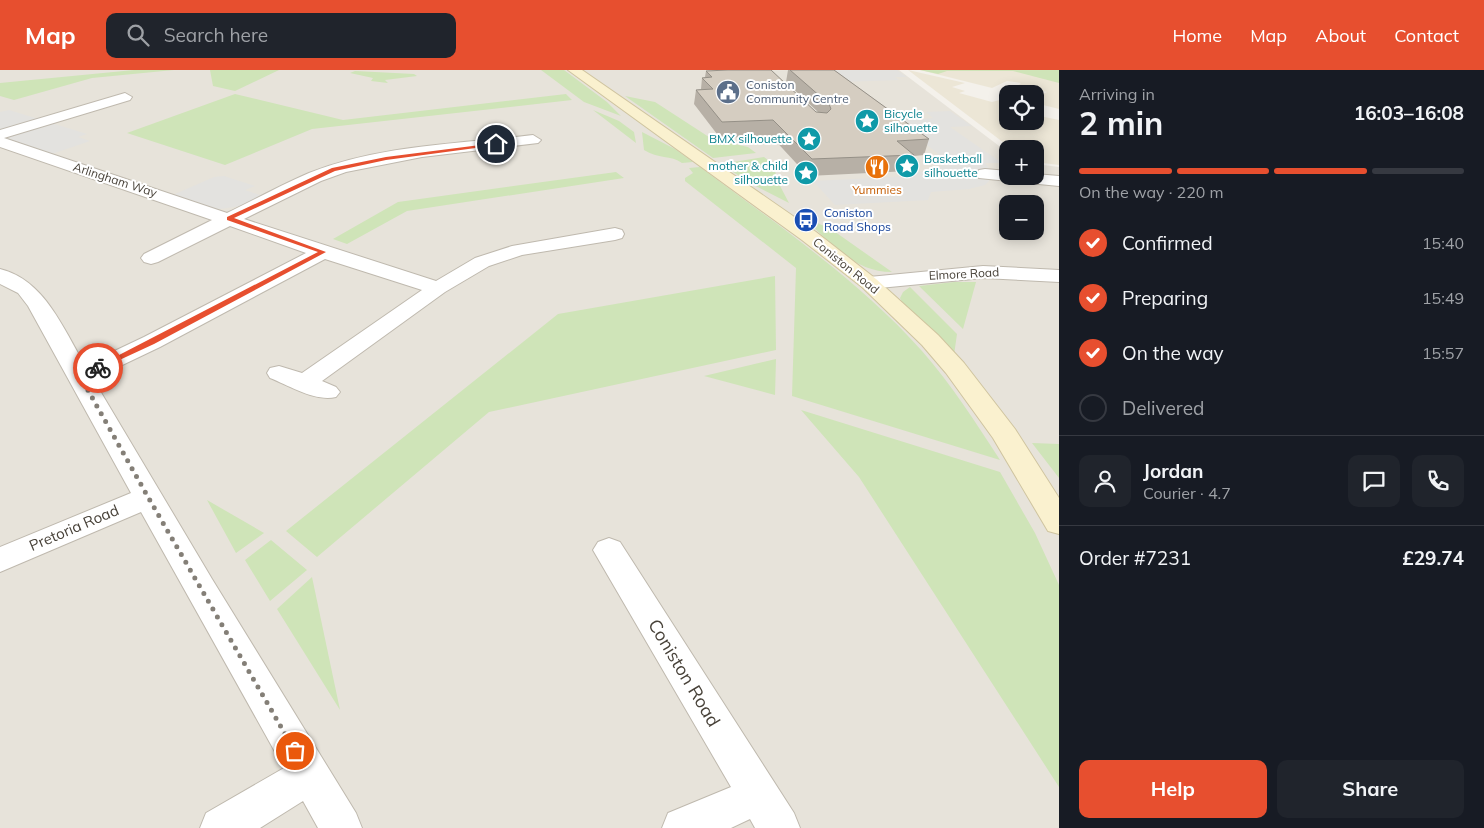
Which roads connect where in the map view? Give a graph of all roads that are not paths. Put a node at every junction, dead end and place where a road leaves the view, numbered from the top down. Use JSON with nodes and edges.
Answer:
{"nodes":[{"id":1,"x":574,"y":70,"type":"edge"},
{"id":2,"x":126,"y":98,"type":"dead end"},
{"id":3,"x":0,"y":136,"type":"edge"},
{"id":4,"x":533,"y":140,"type":"dead end"},
{"id":5,"x":0,"y":142,"type":"edge"},
{"id":6,"x":985,"y":174,"type":"dead end"},
{"id":7,"x":1059,"y":182,"type":"edge"},
{"id":8,"x":229,"y":219,"type":"junction"},
{"id":9,"x":615,"y":234,"type":"dead end"},
{"id":10,"x":323,"y":252,"type":"junction"},
{"id":11,"x":151,"y":258,"type":"dead end"},
{"id":12,"x":0,"y":275,"type":"edge"},
{"id":13,"x":1059,"y":276,"type":"edge"},
{"id":14,"x":869,"y":283,"type":"junction"},
{"id":15,"x":438,"y":288,"type":"junction"},
{"id":16,"x":279,"y":373,"type":"dead end"},
{"id":17,"x":80,"y":376,"type":"junction"},
{"id":18,"x":304,"y":383,"type":"junction"},
{"id":19,"x":326,"y":392,"type":"dead end"},
{"id":20,"x":148,"y":497,"type":"junction"},
{"id":21,"x":1059,"y":522,"type":"edge"},
{"id":22,"x":609,"y":550,"type":"dead end"},
{"id":23,"x":0,"y":560,"type":"edge"},
{"id":24,"x":308,"y":775,"type":"junction"},
{"id":25,"x":769,"y":812,"type":"edge"},
{"id":26,"x":221,"y":828,"type":"edge"},
{"id":27,"x":342,"y":828,"type":"edge"},
{"id":28,"x":683,"y":828,"type":"edge"}],
"edges":[{"from":1,"to":14,"type":"street","name":"Coniston Road"},
{"from":2,"to":3,"type":"street"},
{"from":4,"to":8,"type":"street"},
{"from":5,"to":8,"type":"street","name":"Arlingham Way"},
{"from":6,"to":7,"type":"street"},
{"from":8,"to":10,"type":"street","name":"Arlingham Way"},
{"from":8,"to":11,"type":"street"},
{"from":9,"to":15,"type":"street"},
{"from":10,"to":15,"type":"street","name":"Arlingham Way"},
{"from":10,"to":17,"type":"street"},
{"from":12,"to":17,"type":"street"},
{"from":13,"to":14,"type":"street","name":"Elmore Road"},
{"from":14,"to":21,"type":"street","name":"Coniston Road"},
{"from":15,"to":18,"type":"street"},
{"from":16,"to":18,"type":"street"},
{"from":17,"to":20,"type":"street"},
{"from":18,"to":19,"type":"street"},
{"from":20,"to":23,"type":"street","name":"Pretoria Road"},
{"from":20,"to":24,"type":"street"},
{"from":22,"to":25,"type":"street","name":"Coniston Road"},
{"from":24,"to":26,"type":"street"},
{"from":24,"to":27,"type":"street"},
{"from":25,"to":28,"type":"street","name":"Coniston Road"}]}
